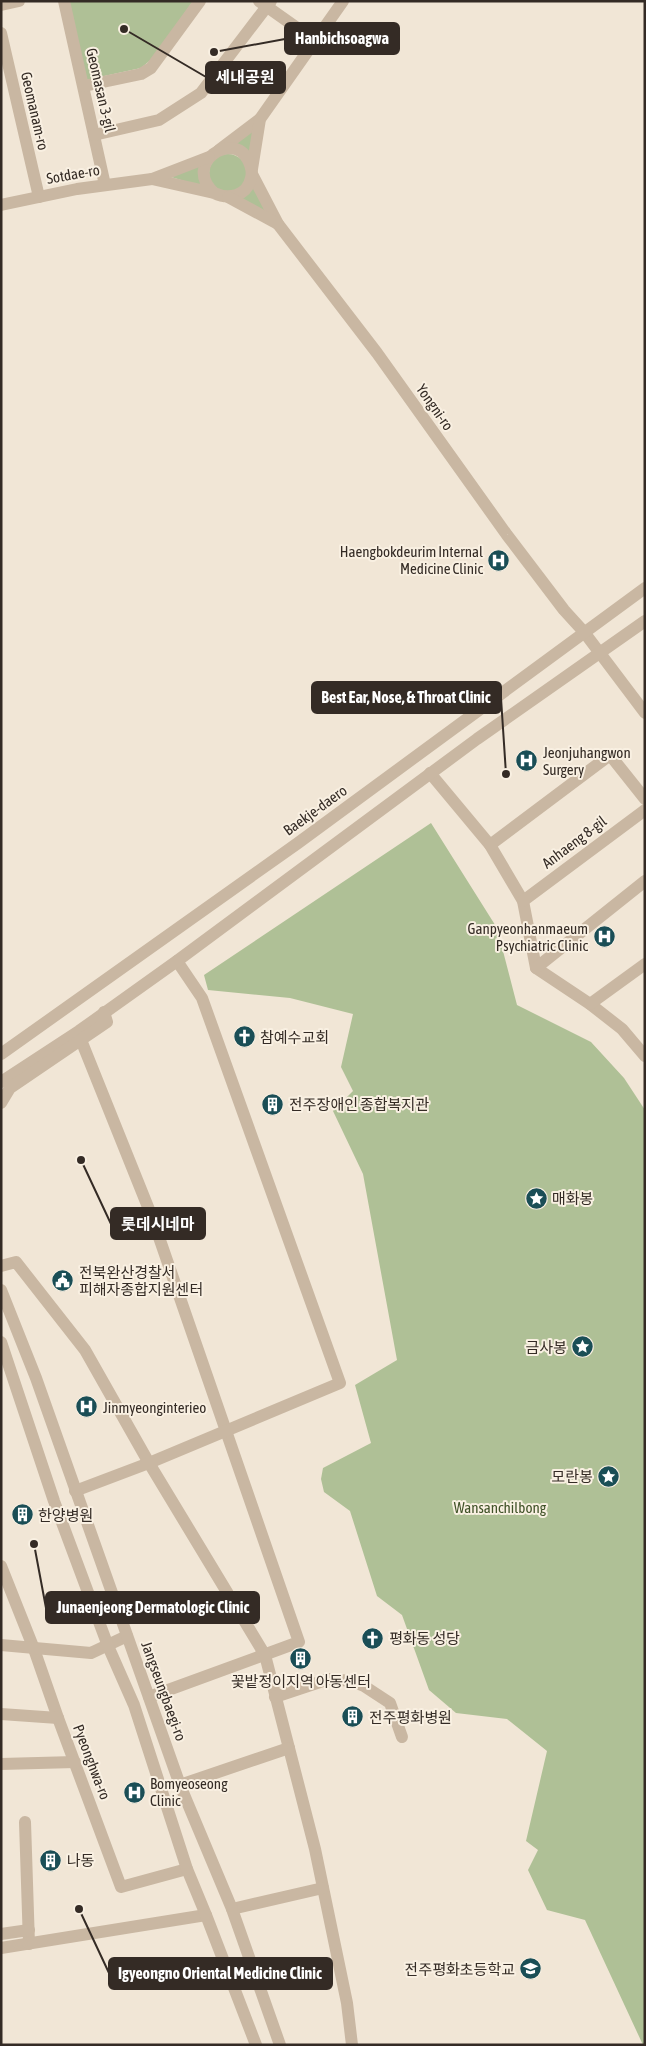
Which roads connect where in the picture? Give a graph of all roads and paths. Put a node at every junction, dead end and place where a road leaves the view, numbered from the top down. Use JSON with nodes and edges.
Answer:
{"nodes":[{"id":1,"x":19,"y":1,"type":"edge"},
{"id":2,"x":64,"y":1,"type":"edge"},
{"id":3,"x":200,"y":1,"type":"edge"},
{"id":4,"x":343,"y":1,"type":"edge"},
{"id":5,"x":266,"y":3,"type":"edge"},
{"id":6,"x":1,"y":5,"type":"edge"},
{"id":7,"x":1,"y":33,"type":"edge"},
{"id":8,"x":314,"y":40,"type":"junction"},
{"id":9,"x":3,"y":51,"type":"edge"},
{"id":10,"x":84,"y":86,"type":"junction"},
{"id":11,"x":260,"y":119,"type":"junction"},
{"id":12,"x":94,"y":135,"type":"junction"},
{"id":13,"x":214,"y":153,"type":"junction"},
{"id":14,"x":252,"y":171,"type":"junction"},
{"id":15,"x":152,"y":179,"type":"junction"},
{"id":16,"x":105,"y":185,"type":"junction"},
{"id":17,"x":214,"y":193,"type":"junction"},
{"id":18,"x":39,"y":197,"type":"junction"},
{"id":19,"x":228,"y":197,"type":"junction"},
{"id":20,"x":1,"y":205,"type":"edge"},
{"id":21,"x":278,"y":224,"type":"junction"},
{"id":22,"x":645,"y":588,"type":"edge"},
{"id":23,"x":645,"y":621,"type":"edge"},
{"id":24,"x":584,"y":632,"type":"junction"},
{"id":25,"x":599,"y":654,"type":"junction"},
{"id":26,"x":645,"y":713,"type":"edge"},
{"id":27,"x":430,"y":773,"type":"junction"},
{"id":28,"x":645,"y":799,"type":"edge"},
{"id":29,"x":645,"y":810,"type":"edge"},
{"id":30,"x":490,"y":844,"type":"junction"},
{"id":31,"x":645,"y":881,"type":"edge"},
{"id":32,"x":523,"y":901,"type":"junction"},
{"id":33,"x":177,"y":961,"type":"junction"},
{"id":34,"x":645,"y":964,"type":"edge"},
{"id":35,"x":536,"y":968,"type":"junction"},
{"id":36,"x":590,"y":1004,"type":"junction"},
{"id":37,"x":104,"y":1012,"type":"junction"},
{"id":38,"x":81,"y":1040,"type":"junction"},
{"id":39,"x":1,"y":1054,"type":"edge"},
{"id":40,"x":645,"y":1056,"type":"edge"},
{"id":41,"x":1,"y":1082,"type":"edge"},
{"id":42,"x":1,"y":1103,"type":"edge"},
{"id":43,"x":1,"y":1266,"type":"edge"},
{"id":44,"x":1,"y":1290,"type":"edge"},
{"id":45,"x":1,"y":1342,"type":"edge"},
{"id":46,"x":227,"y":1430,"type":"junction"},
{"id":47,"x":149,"y":1463,"type":"junction"},
{"id":48,"x":75,"y":1491,"type":"junction"},
{"id":49,"x":2,"y":1569,"type":"edge"},
{"id":50,"x":127,"y":1636,"type":"junction"},
{"id":51,"x":1,"y":1645,"type":"edge"},
{"id":52,"x":108,"y":1646,"type":"junction"},
{"id":53,"x":34,"y":1648,"type":"junction"},
{"id":54,"x":265,"y":1655,"type":"junction"},
{"id":55,"x":149,"y":1697,"type":"junction"},
{"id":56,"x":275,"y":1697,"type":"junction"},
{"id":57,"x":1,"y":1714,"type":"edge"},
{"id":58,"x":58,"y":1718,"type":"junction"},
{"id":59,"x":402,"y":1737,"type":"dead end"},
{"id":60,"x":289,"y":1748,"type":"junction"},
{"id":61,"x":75,"y":1762,"type":"junction"},
{"id":62,"x":1,"y":1764,"type":"edge"},
{"id":63,"x":180,"y":1785,"type":"junction"},
{"id":64,"x":25,"y":1822,"type":"dead end"},
{"id":65,"x":187,"y":1869,"type":"junction"},
{"id":66,"x":323,"y":1888,"type":"junction"},
{"id":67,"x":232,"y":1909,"type":"junction"},
{"id":68,"x":206,"y":1915,"type":"junction"},
{"id":69,"x":28,"y":1930,"type":"junction"},
{"id":70,"x":1,"y":1934,"type":"edge"},
{"id":71,"x":29,"y":1944,"type":"junction"},
{"id":72,"x":1,"y":1948,"type":"edge"},
{"id":73,"x":256,"y":2045,"type":"edge"},
{"id":74,"x":280,"y":2045,"type":"edge"},
{"id":75,"x":352,"y":2045,"type":"edge"}],
"edges":[{"from":1,"to":6,"type":"street"},
{"from":2,"to":10,"type":"street","name":"Geomasan 3-gil"},
{"from":3,"to":10,"type":"street"},
{"from":4,"to":8,"type":"street"},
{"from":5,"to":8,"type":"street"},
{"from":5,"to":12,"type":"street"},
{"from":7,"to":9,"type":"street","name":"Geomanam-ro"},
{"from":8,"to":11,"type":"street"},
{"from":9,"to":18,"type":"street","name":"Geomanam-ro"},
{"from":10,"to":12,"type":"street","name":"Geomasan 3-gil"},
{"from":11,"to":13,"type":"street"},
{"from":11,"to":14,"type":"street"},
{"from":12,"to":16,"type":"street","name":"Geomasan 3-gil"},
{"from":13,"to":14,"type":"street"},
{"from":13,"to":15,"type":"street"},
{"from":13,"to":17,"type":"street"},
{"from":14,"to":19,"type":"street"},
{"from":14,"to":21,"type":"street","name":"Yongni-ro"},
{"from":15,"to":16,"type":"street","name":"Sotdae-ro"},
{"from":15,"to":17,"type":"street"},
{"from":16,"to":18,"type":"street","name":"Sotdae-ro"},
{"from":17,"to":19,"type":"street"},
{"from":18,"to":20,"type":"street","name":"Sotdae-ro"},
{"from":19,"to":21,"type":"street"},
{"from":21,"to":24,"type":"street","name":"Yongni-ro"},
{"from":22,"to":24,"type":"street","name":"Baekje-daero"},
{"from":23,"to":25,"type":"street"},
{"from":24,"to":25,"type":"street","name":"Yongni-ro"},
{"from":24,"to":39,"type":"street","name":"Baekje-daero"},
{"from":25,"to":26,"type":"street","name":"Yongni-ro"},
{"from":25,"to":27,"type":"street"},
{"from":27,"to":30,"type":"street"},
{"from":27,"to":33,"type":"street"},
{"from":28,"to":30,"type":"street"},
{"from":29,"to":32,"type":"street","name":"Anhaeng 8-gil"},
{"from":30,"to":32,"type":"street"},
{"from":31,"to":35,"type":"street"},
{"from":32,"to":35,"type":"street"},
{"from":33,"to":37,"type":"street"},
{"from":33,"to":46,"type":"street"},
{"from":34,"to":36,"type":"street"},
{"from":35,"to":36,"type":"street"},
{"from":36,"to":40,"type":"street"},
{"from":37,"to":38,"type":"street"},
{"from":37,"to":41,"type":"street"},
{"from":38,"to":42,"type":"street"},
{"from":38,"to":46,"type":"street"},
{"from":43,"to":47,"type":"street"},
{"from":44,"to":48,"type":"street","name":"Jangseungbaegi-ro"},
{"from":45,"to":52,"type":"street"},
{"from":46,"to":47,"type":"street"},
{"from":46,"to":54,"type":"street"},
{"from":47,"to":48,"type":"street"},
{"from":47,"to":54,"type":"street"},
{"from":48,"to":50,"type":"street","name":"Jangseungbaegi-ro"},
{"from":49,"to":53,"type":"street","name":"Pyeonghwa-ro"},
{"from":50,"to":52,"type":"street"},
{"from":50,"to":55,"type":"street","name":"Jangseungbaegi-ro"},
{"from":51,"to":53,"type":"street"},
{"from":52,"to":53,"type":"street"},
{"from":52,"to":65,"type":"street"},
{"from":53,"to":58,"type":"street","name":"Pyeonghwa-ro"},
{"from":54,"to":55,"type":"street"},
{"from":54,"to":56,"type":"street"},
{"from":55,"to":63,"type":"street","name":"Jangseungbaegi-ro"},
{"from":56,"to":59,"type":"street"},
{"from":56,"to":60,"type":"street"},
{"from":57,"to":58,"type":"street"},
{"from":58,"to":61,"type":"street","name":"Pyeonghwa-ro"},
{"from":60,"to":63,"type":"street"},
{"from":60,"to":66,"type":"street"},
{"from":61,"to":62,"type":"street"},
{"from":61,"to":65,"type":"street","name":"Pyeonghwa-ro"},
{"from":63,"to":67,"type":"street","name":"Jangseungbaegi-ro"},
{"from":64,"to":69,"type":"street"},
{"from":65,"to":68,"type":"street"},
{"from":66,"to":67,"type":"street"},
{"from":66,"to":75,"type":"street"},
{"from":67,"to":74,"type":"street","name":"Jangseungbaegi-ro"},
{"from":68,"to":71,"type":"street"},
{"from":68,"to":73,"type":"street"},
{"from":69,"to":70,"type":"street"},
{"from":69,"to":71,"type":"street"},
{"from":71,"to":72,"type":"street"}]}
